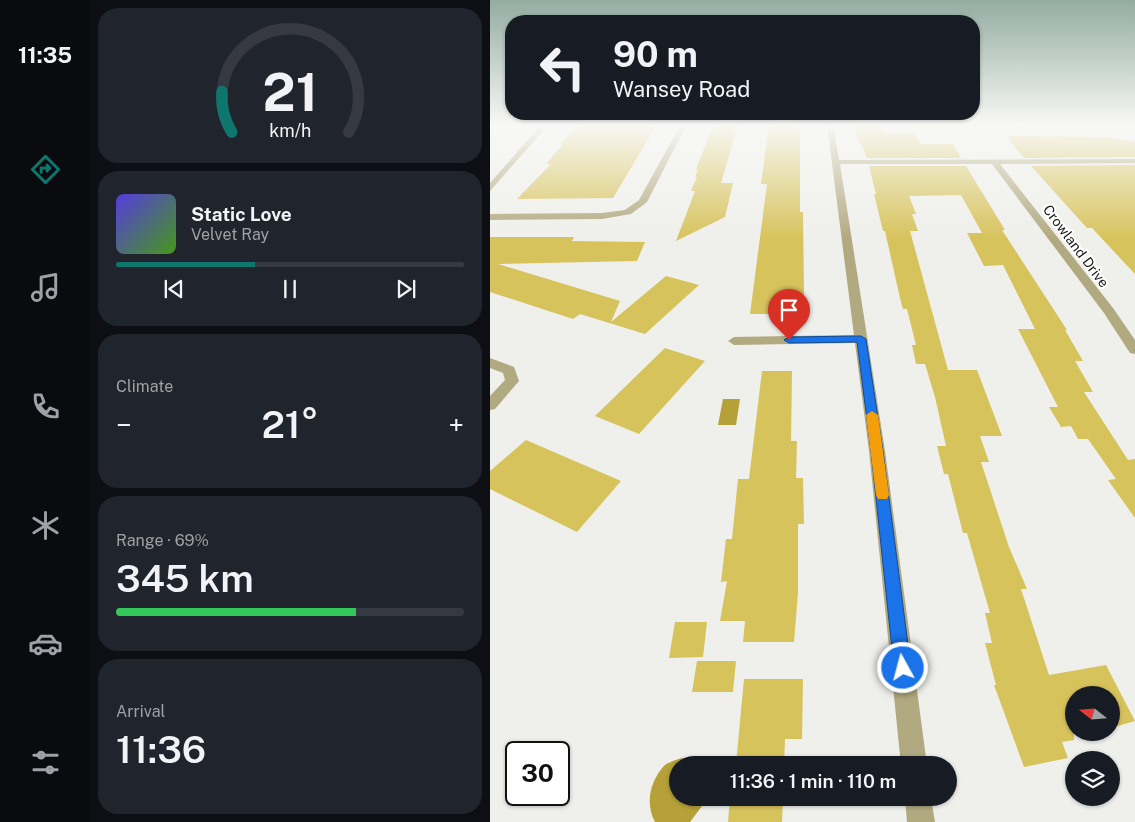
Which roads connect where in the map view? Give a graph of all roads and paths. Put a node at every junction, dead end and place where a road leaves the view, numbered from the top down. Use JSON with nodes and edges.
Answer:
{"nodes":[{"id":1,"x":512,"y":162,"type":"edge"},
{"id":2,"x":664,"y":162,"type":"edge"},
{"id":3,"x":836,"y":162,"type":"edge"},
{"id":4,"x":995,"y":162,"type":"edge"},
{"id":5,"x":490,"y":188,"type":"edge"},
{"id":6,"x":490,"y":217,"type":"edge"},
{"id":7,"x":861,"y":339,"type":"junction"},
{"id":8,"x":734,"y":341,"type":"dead end"},
{"id":9,"x":1135,"y":350,"type":"edge"},
{"id":10,"x":490,"y":363,"type":"edge"},
{"id":11,"x":490,"y":405,"type":"edge"},
{"id":12,"x":913,"y":756,"type":"edge"},
{"id":13,"x":919,"y":806,"type":"edge"},
{"id":14,"x":921,"y":822,"type":"edge"}],
"edges":[{"from":1,"to":5,"type":"street"},
{"from":2,"to":6,"type":"street"},
{"from":3,"to":7,"type":"street"},
{"from":4,"to":9,"type":"street","name":"Crowland Drive"},
{"from":7,"to":8,"type":"street"},
{"from":7,"to":12,"type":"street"},
{"from":10,"to":11,"type":"street"},
{"from":13,"to":14,"type":"street"}]}
